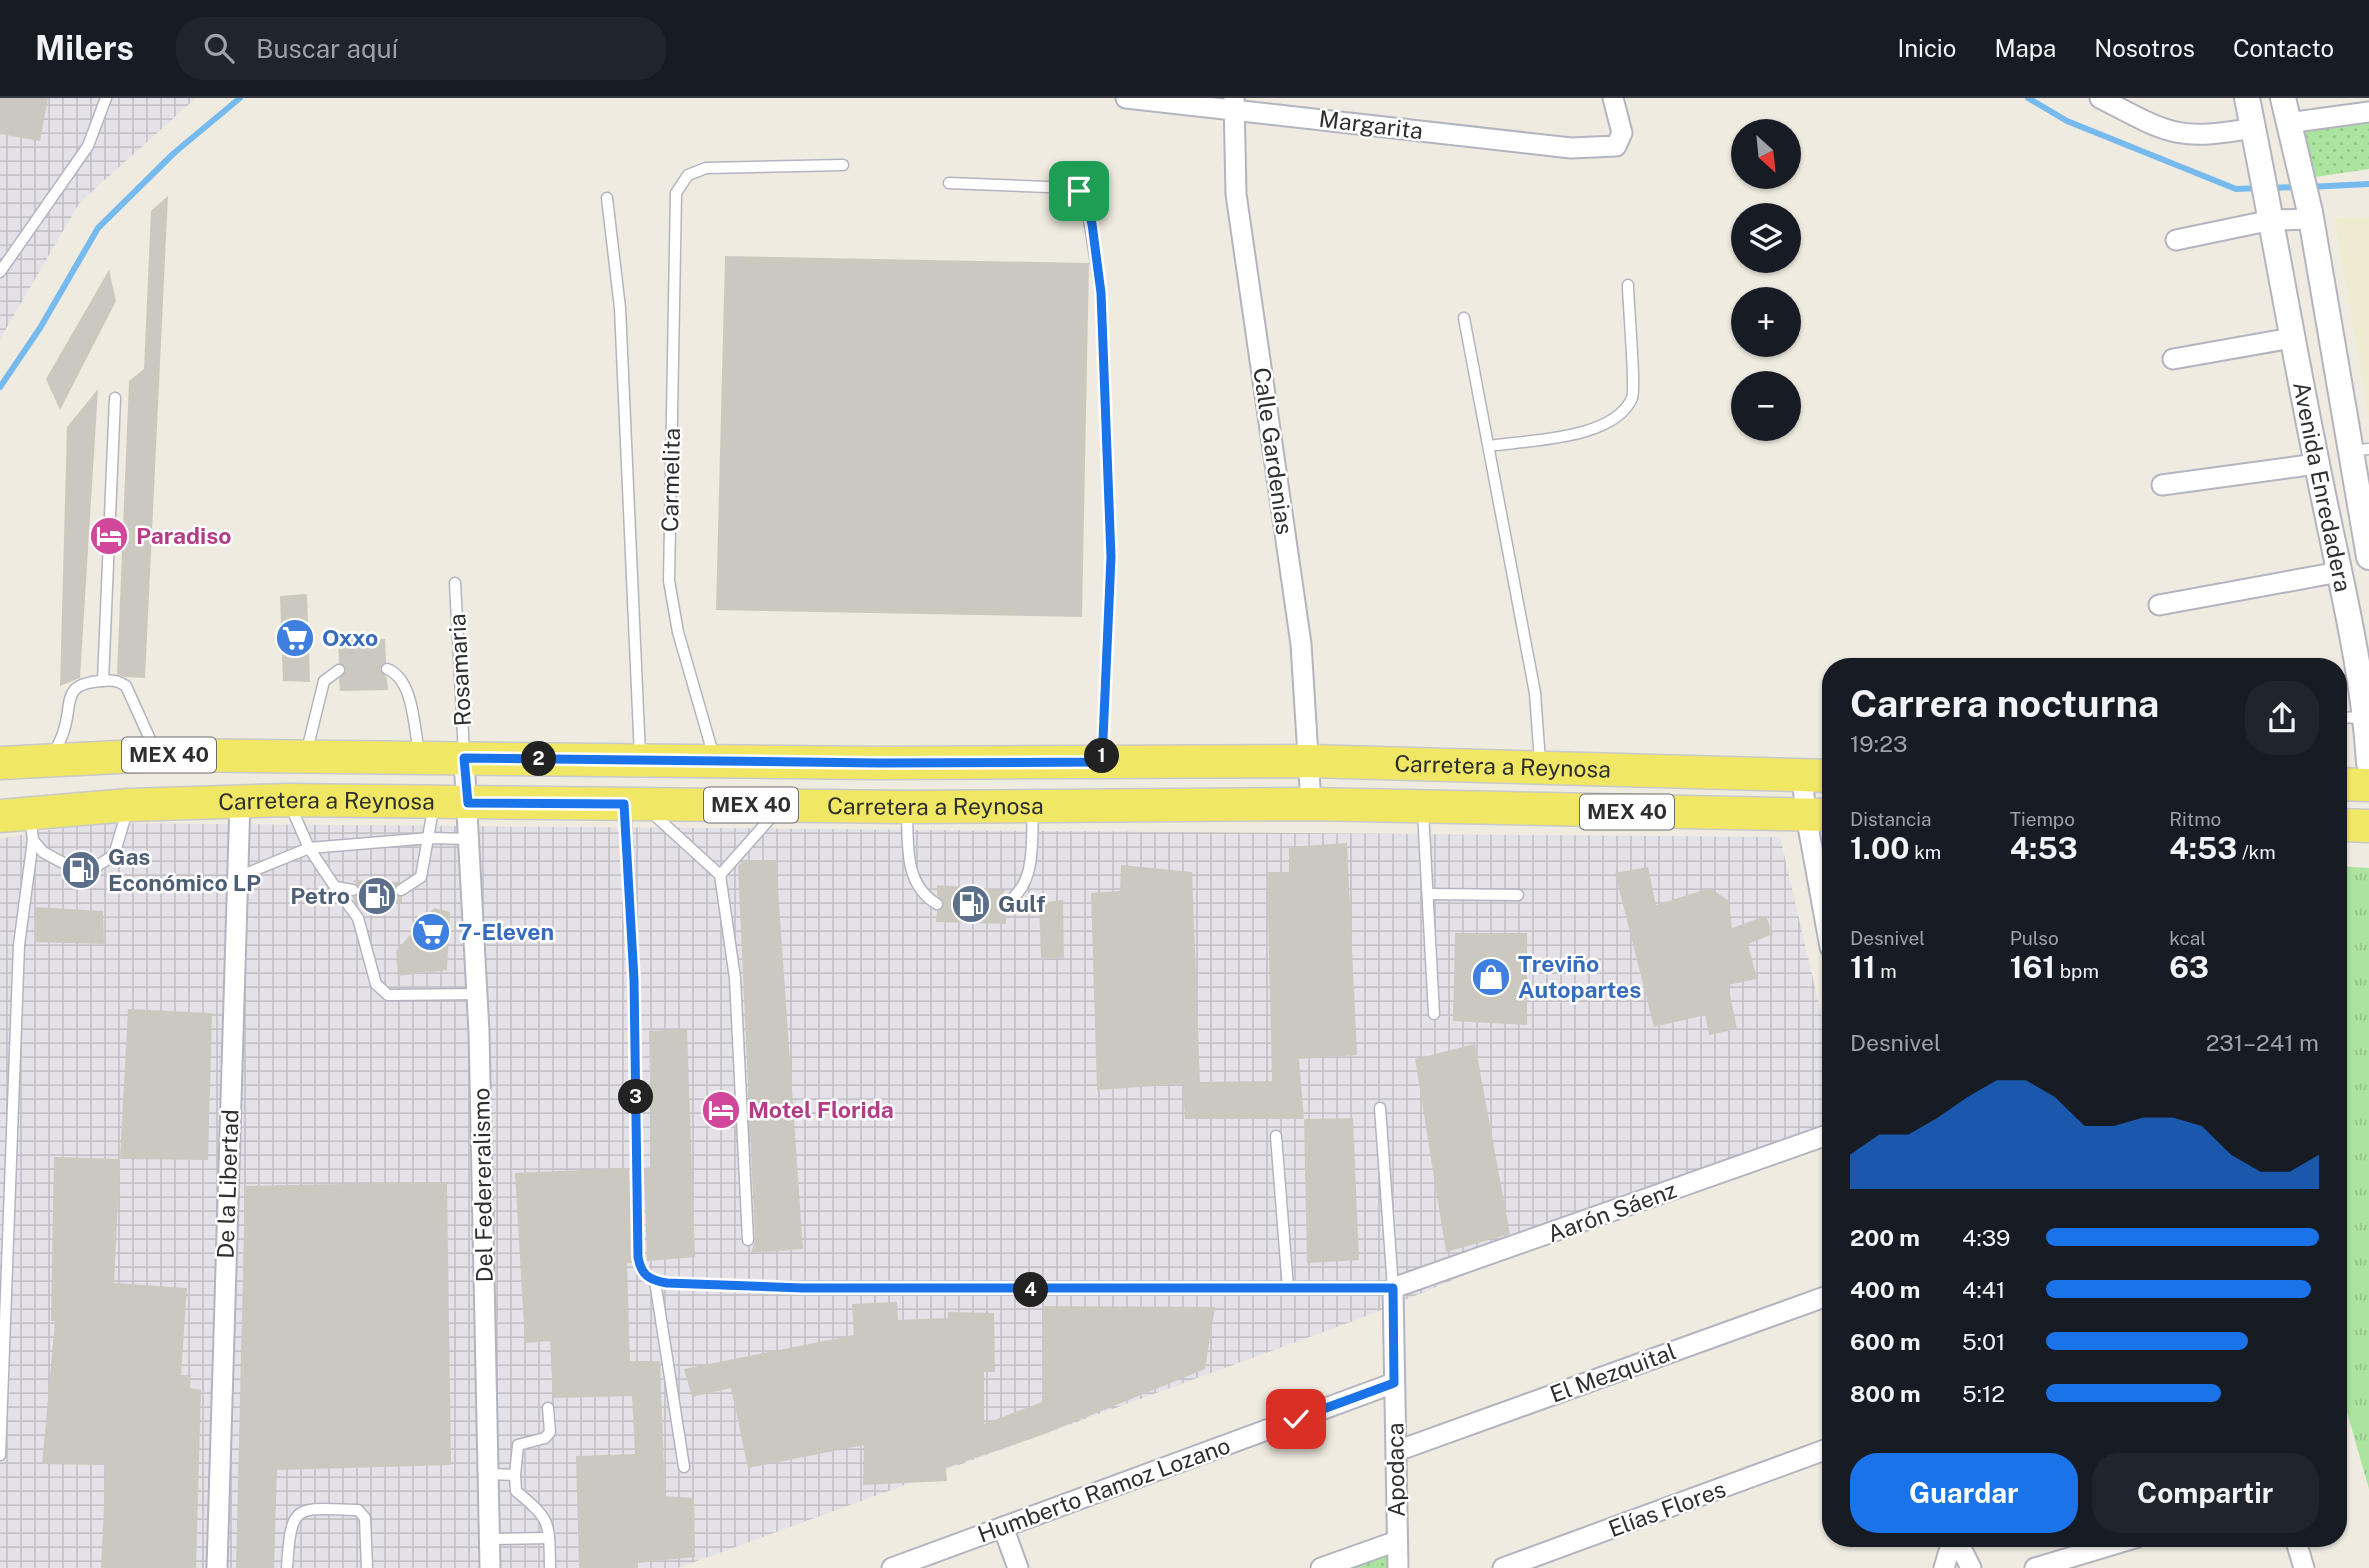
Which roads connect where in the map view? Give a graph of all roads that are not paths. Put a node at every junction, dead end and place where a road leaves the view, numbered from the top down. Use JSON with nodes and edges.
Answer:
{"nodes":[{"id":1,"x":106,"y":98,"type":"edge"},
{"id":2,"x":1126,"y":98,"type":"edge"},
{"id":3,"x":1614,"y":98,"type":"edge"},
{"id":4,"x":2247,"y":98,"type":"edge"},
{"id":5,"x":2283,"y":98,"type":"edge"},
{"id":6,"x":2110,"y":101,"type":"edge"},
{"id":7,"x":1234,"y":104,"type":"edge"},
{"id":8,"x":2369,"y":112,"type":"edge"},
{"id":9,"x":2292,"y":137,"type":"junction"},
{"id":10,"x":2257,"y":145,"type":"junction"},
{"id":11,"x":843,"y":165,"type":"dead end"},
{"id":12,"x":949,"y":183,"type":"dead end"},
{"id":13,"x":607,"y":198,"type":"dead end"},
{"id":14,"x":2272,"y":214,"type":"junction"},
{"id":15,"x":2310,"y":216,"type":"junction"},
{"id":16,"x":2176,"y":240,"type":"dead end"},
{"id":17,"x":0,"y":272,"type":"edge"},
{"id":18,"x":1628,"y":285,"type":"dead end"},
{"id":19,"x":1464,"y":318,"type":"dead end"},
{"id":20,"x":2292,"y":338,"type":"junction"},
{"id":21,"x":2173,"y":359,"type":"dead end"},
{"id":22,"x":115,"y":398,"type":"dead end"},
{"id":23,"x":1489,"y":446,"type":"junction"},
{"id":24,"x":2359,"y":450,"type":"edge"},
{"id":25,"x":2316,"y":464,"type":"junction"},
{"id":26,"x":2162,"y":485,"type":"dead end"},
{"id":27,"x":2369,"y":557,"type":"edge"},
{"id":28,"x":2339,"y":572,"type":"junction"},
{"id":29,"x":455,"y":583,"type":"dead end"},
{"id":30,"x":2159,"y":605,"type":"dead end"},
{"id":31,"x":387,"y":669,"type":"dead end"},
{"id":32,"x":339,"y":670,"type":"dead end"},
{"id":33,"x":103,"y":681,"type":"junction"},
{"id":34,"x":2365,"y":717,"type":"junction"},
{"id":35,"x":2347,"y":718,"type":"edge"},
{"id":36,"x":158,"y":755,"type":"junction"},
{"id":37,"x":306,"y":755,"type":"junction"},
{"id":38,"x":419,"y":757,"type":"junction"},
{"id":39,"x":51,"y":758,"type":"junction"},
{"id":40,"x":464,"y":758,"type":"junction"},
{"id":41,"x":640,"y":760,"type":"junction"},
{"id":42,"x":715,"y":761,"type":"junction"},
{"id":43,"x":1309,"y":761,"type":"junction"},
{"id":44,"x":1102,"y":762,"type":"junction"},
{"id":45,"x":0,"y":763,"type":"edge"},
{"id":46,"x":2369,"y":763,"type":"edge"},
{"id":47,"x":1541,"y":770,"type":"junction"},
{"id":48,"x":1816,"y":776,"type":"edge"},
{"id":49,"x":2347,"y":784,"type":"edge"},
{"id":50,"x":2369,"y":785,"type":"edge"},
{"id":51,"x":240,"y":800,"type":"junction"},
{"id":52,"x":288,"y":800,"type":"junction"},
{"id":53,"x":434,"y":803,"type":"junction"},
{"id":54,"x":468,"y":803,"type":"junction"},
{"id":55,"x":1311,"y":804,"type":"junction"},
{"id":56,"x":128,"y":805,"type":"junction"},
{"id":57,"x":634,"y":805,"type":"junction"},
{"id":58,"x":782,"y":806,"type":"junction"},
{"id":59,"x":907,"y":807,"type":"junction"},
{"id":60,"x":1034,"y":807,"type":"junction"},
{"id":61,"x":1423,"y":807,"type":"junction"},
{"id":62,"x":2369,"y":811,"type":"edge"},
{"id":63,"x":1818,"y":815,"type":"edge"},
{"id":64,"x":21,"y":822,"type":"edge"},
{"id":65,"x":2347,"y":825,"type":"edge"},
{"id":66,"x":2369,"y":825,"type":"edge"},
{"id":67,"x":430,"y":838,"type":"junction"},
{"id":68,"x":469,"y":839,"type":"junction"},
{"id":69,"x":309,"y":848,"type":"junction"},
{"id":70,"x":1822,"y":854,"type":"edge"},
{"id":71,"x":65,"y":864,"type":"dead end"},
{"id":72,"x":97,"y":866,"type":"dead end"},
{"id":73,"x":720,"y":875,"type":"junction"},
{"id":74,"x":238,"y":877,"type":"junction"},
{"id":75,"x":335,"y":887,"type":"junction"},
{"id":76,"x":353,"y":890,"type":"dead end"},
{"id":77,"x":401,"y":890,"type":"dead end"},
{"id":78,"x":1427,"y":894,"type":"junction"},
{"id":79,"x":1518,"y":895,"type":"dead end"},
{"id":80,"x":1006,"y":903,"type":"dead end"},
{"id":81,"x":937,"y":904,"type":"dead end"},
{"id":82,"x":477,"y":994,"type":"junction"},
{"id":83,"x":1434,"y":1014,"type":"dead end"},
{"id":84,"x":1380,"y":1108,"type":"dead end"},
{"id":85,"x":1276,"y":1136,"type":"dead end"},
{"id":86,"x":1822,"y":1138,"type":"edge"},
{"id":87,"x":748,"y":1240,"type":"dead end"},
{"id":88,"x":655,"y":1281,"type":"junction"},
{"id":89,"x":1288,"y":1288,"type":"junction"},
{"id":90,"x":1393,"y":1288,"type":"junction"},
{"id":91,"x":1822,"y":1298,"type":"edge"},
{"id":92,"x":1394,"y":1383,"type":"junction"},
{"id":93,"x":548,"y":1408,"type":"dead end"},
{"id":94,"x":1397,"y":1451,"type":"junction"},
{"id":95,"x":1822,"y":1451,"type":"edge"},
{"id":96,"x":0,"y":1455,"type":"edge"},
{"id":97,"x":684,"y":1467,"type":"dead end"},
{"id":98,"x":488,"y":1474,"type":"junction"},
{"id":99,"x":515,"y":1475,"type":"junction"},
{"id":100,"x":1003,"y":1527,"type":"junction"},
{"id":101,"x":549,"y":1538,"type":"junction"},
{"id":102,"x":489,"y":1539,"type":"junction"},
{"id":103,"x":1397,"y":1541,"type":"junction"},
{"id":104,"x":1951,"y":1547,"type":"edge"},
{"id":105,"x":1959,"y":1547,"type":"edge"},
{"id":106,"x":2104,"y":1547,"type":"edge"},
{"id":107,"x":2298,"y":1547,"type":"edge"},
{"id":108,"x":217,"y":1568,"type":"edge"},
{"id":109,"x":288,"y":1568,"type":"edge"},
{"id":110,"x":367,"y":1568,"type":"edge"},
{"id":111,"x":490,"y":1568,"type":"edge"},
{"id":112,"x":550,"y":1568,"type":"edge"},
{"id":113,"x":892,"y":1568,"type":"edge"},
{"id":114,"x":1018,"y":1568,"type":"edge"},
{"id":115,"x":1321,"y":1568,"type":"edge"},
{"id":116,"x":1398,"y":1568,"type":"edge"},
{"id":117,"x":1503,"y":1568,"type":"edge"},
{"id":118,"x":1944,"y":1568,"type":"edge"},
{"id":119,"x":1971,"y":1568,"type":"edge"},
{"id":120,"x":2035,"y":1568,"type":"edge"},
{"id":121,"x":2304,"y":1568,"type":"edge"}],
"edges":[{"from":1,"to":17,"type":"lane"},
{"from":2,"to":7,"type":"street","name":"Margarita"},
{"from":3,"to":7,"type":"street","name":"Margarita"},
{"from":4,"to":10,"type":"street","name":"Avenida Enredadera"},
{"from":5,"to":9,"type":"street","name":"Avenida Enredadera"},
{"from":6,"to":10,"type":"street"},
{"from":7,"to":43,"type":"street","name":"Calle Gardenias"},
{"from":8,"to":9,"type":"street"},
{"from":9,"to":10,"type":"street"},
{"from":9,"to":15,"type":"street","name":"Avenida Enredadera"},
{"from":10,"to":14,"type":"street","name":"Avenida Enredadera"},
{"from":11,"to":42,"type":"lane","name":"Carmelita"},
{"from":12,"to":44,"type":"lane"},
{"from":13,"to":41,"type":"lane"},
{"from":14,"to":15,"type":"street"},
{"from":14,"to":16,"type":"street"},
{"from":14,"to":20,"type":"street","name":"Avenida Enredadera"},
{"from":15,"to":24,"type":"street","name":"Avenida Enredadera"},
{"from":18,"to":23,"type":"lane"},
{"from":19,"to":23,"type":"lane"},
{"from":20,"to":21,"type":"street"},
{"from":20,"to":25,"type":"street","name":"Avenida Enredadera"},
{"from":22,"to":33,"type":"lane"},
{"from":23,"to":47,"type":"lane"},
{"from":24,"to":27,"type":"street","name":"Avenida Enredadera"},
{"from":25,"to":26,"type":"street"},
{"from":25,"to":28,"type":"street","name":"Avenida Enredadera"},
{"from":28,"to":30,"type":"street"},
{"from":28,"to":34,"type":"street","name":"Avenida Enredadera"},
{"from":29,"to":40,"type":"lane","name":"Rosamaria"},
{"from":31,"to":38,"type":"lane"},
{"from":32,"to":37,"type":"lane"},
{"from":33,"to":36,"type":"lane"},
{"from":33,"to":39,"type":"lane"},
{"from":34,"to":35,"type":"lane"},
{"from":34,"to":46,"type":"street","name":"Avenida Enredadera"},
{"from":36,"to":37,"type":"main road","name":"Carretera a Reynosa","number":"MEX 40"},
{"from":36,"to":39,"type":"main road","name":"Carretera a Reynosa","number":"MEX 40"},
{"from":37,"to":38,"type":"main road","name":"Carretera a Reynosa","number":"MEX 40"},
{"from":38,"to":40,"type":"main road","name":"Carretera a Reynosa","number":"MEX 40"},
{"from":39,"to":45,"type":"main road","name":"Carretera a Reynosa","number":"MEX 40"},
{"from":40,"to":41,"type":"main road","name":"Carretera a Reynosa","number":"MEX 40"},
{"from":40,"to":54,"type":"street","name":"Del Federeralismo"},
{"from":41,"to":42,"type":"main road","name":"Carretera a Reynosa","number":"MEX 40"},
{"from":42,"to":44,"type":"main road","name":"Carretera a Reynosa","number":"MEX 40"},
{"from":43,"to":44,"type":"main road","name":"Carretera a Reynosa","number":"MEX 40"},
{"from":43,"to":47,"type":"main road","name":"Carretera a Reynosa","number":"MEX 40"},
{"from":43,"to":55,"type":"street","name":"Calle Gardenias"},
{"from":47,"to":48,"type":"main road","name":"Carretera a Reynosa","number":"MEX 40"},
{"from":48,"to":63,"type":"street"},
{"from":49,"to":50,"type":"main road"},
{"from":51,"to":52,"type":"main road","name":"Carretera a Reynosa","number":"MEX 40"},
{"from":51,"to":56,"type":"main road","name":"Carretera a Reynosa","number":"MEX 40"},
{"from":51,"to":74,"type":"street","name":"De la Libertad"},
{"from":52,"to":53,"type":"main road","name":"Carretera a Reynosa","number":"MEX 40"},
{"from":52,"to":69,"type":"lane"},
{"from":53,"to":54,"type":"main road","name":"Carretera a Reynosa","number":"MEX 40"},
{"from":53,"to":67,"type":"lane"},
{"from":54,"to":57,"type":"main road","name":"Carretera a Reynosa","number":"MEX 40"},
{"from":54,"to":68,"type":"street","name":"Del Federeralismo"},
{"from":55,"to":60,"type":"main road","name":"Carretera a Reynosa","number":"MEX 40"},
{"from":55,"to":61,"type":"main road","name":"Carretera a Reynosa","number":"MEX 40"},
{"from":56,"to":64,"type":"main road","name":"Carretera a Reynosa","number":"MEX 40"},
{"from":56,"to":72,"type":"lane"},
{"from":57,"to":58,"type":"main road","name":"Carretera a Reynosa","number":"MEX 40"},
{"from":57,"to":73,"type":"lane"},
{"from":57,"to":88,"type":"lane"},
{"from":58,"to":59,"type":"main road","name":"Carretera a Reynosa","number":"MEX 40"},
{"from":58,"to":73,"type":"lane"},
{"from":59,"to":60,"type":"main road","name":"Carretera a Reynosa","number":"MEX 40"},
{"from":59,"to":81,"type":"lane"},
{"from":60,"to":80,"type":"lane"},
{"from":61,"to":63,"type":"main road","name":"Carretera a Reynosa","number":"MEX 40"},
{"from":61,"to":78,"type":"lane"},
{"from":62,"to":66,"type":"street"},
{"from":63,"to":70,"type":"street"},
{"from":64,"to":71,"type":"lane"},
{"from":64,"to":96,"type":"lane"},
{"from":65,"to":66,"type":"main road"},
{"from":67,"to":68,"type":"lane"},
{"from":67,"to":69,"type":"lane"},
{"from":67,"to":77,"type":"lane"},
{"from":68,"to":82,"type":"street","name":"Del Federeralismo"},
{"from":69,"to":74,"type":"lane"},
{"from":69,"to":75,"type":"lane"},
{"from":73,"to":87,"type":"lane"},
{"from":74,"to":108,"type":"street","name":"De la Libertad"},
{"from":75,"to":76,"type":"lane"},
{"from":75,"to":82,"type":"lane"},
{"from":78,"to":79,"type":"lane"},
{"from":78,"to":83,"type":"lane"},
{"from":82,"to":98,"type":"street","name":"Del Federeralismo"},
{"from":84,"to":90,"type":"lane"},
{"from":85,"to":89,"type":"lane"},
{"from":86,"to":90,"type":"street","name":"Aarón Sáenz"},
{"from":88,"to":89,"type":"lane"},
{"from":88,"to":97,"type":"lane"},
{"from":89,"to":90,"type":"lane"},
{"from":90,"to":92,"type":"street","name":"Apodaca"},
{"from":91,"to":94,"type":"street","name":"El Mezquital"},
{"from":92,"to":94,"type":"street","name":"Apodaca"},
{"from":92,"to":100,"type":"street","name":"Humberto Ramoz Lozano"},
{"from":93,"to":99,"type":"lane"},
{"from":94,"to":103,"type":"street","name":"Apodaca"},
{"from":95,"to":117,"type":"street","name":"Elías Flores"},
{"from":98,"to":99,"type":"lane"},
{"from":98,"to":102,"type":"street","name":"Del Federeralismo"},
{"from":99,"to":101,"type":"lane"},
{"from":100,"to":113,"type":"street","name":"Humberto Ramoz Lozano"},
{"from":100,"to":114,"type":"street"},
{"from":101,"to":102,"type":"lane"},
{"from":101,"to":112,"type":"lane"},
{"from":102,"to":111,"type":"street","name":"Del Federeralismo"},
{"from":103,"to":115,"type":"street"},
{"from":103,"to":116,"type":"street","name":"Apodaca"},
{"from":104,"to":118,"type":"street"},
{"from":105,"to":119,"type":"street"},
{"from":106,"to":120,"type":"street"},
{"from":107,"to":121,"type":"street"},
{"from":109,"to":110,"type":"lane"}]}
